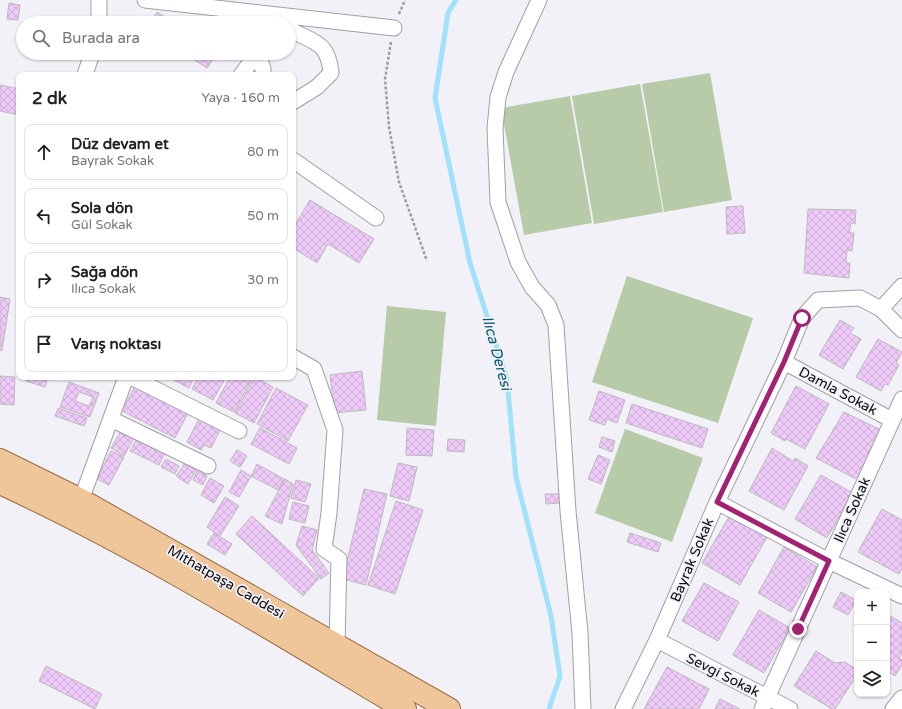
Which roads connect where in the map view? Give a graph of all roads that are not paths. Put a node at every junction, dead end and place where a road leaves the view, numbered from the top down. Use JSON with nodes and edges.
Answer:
{"nodes":[{"id":1,"x":99,"y":0,"type":"edge"},
{"id":2,"x":145,"y":0,"type":"edge"},
{"id":3,"x":215,"y":0,"type":"edge"},
{"id":4,"x":539,"y":0,"type":"edge"},
{"id":5,"x":229,"y":10,"type":"junction"},
{"id":6,"x":264,"y":13,"type":"junction"},
{"id":7,"x":99,"y":16,"type":"edge"},
{"id":8,"x":246,"y":16,"type":"edge"},
{"id":9,"x":253,"y":16,"type":"edge"},
{"id":10,"x":269,"y":16,"type":"edge"},
{"id":11,"x":290,"y":16,"type":"edge"},
{"id":12,"x":296,"y":17,"type":"edge"},
{"id":13,"x":394,"y":28,"type":"road end"},
{"id":14,"x":296,"y":32,"type":"edge"},
{"id":15,"x":90,"y":60,"type":"edge"},
{"id":16,"x":251,"y":60,"type":"edge"},
{"id":17,"x":260,"y":60,"type":"edge"},
{"id":18,"x":86,"y":72,"type":"edge"},
{"id":19,"x":244,"y":72,"type":"edge"},
{"id":20,"x":263,"y":72,"type":"edge"},
{"id":21,"x":296,"y":100,"type":"edge"},
{"id":22,"x":296,"y":162,"type":"edge"},
{"id":23,"x":376,"y":218,"type":"dead end"},
{"id":24,"x":902,"y":286,"type":"edge"},
{"id":25,"x":882,"y":309,"type":"junction"},
{"id":26,"x":902,"y":330,"type":"edge"},
{"id":27,"x":296,"y":359,"type":"edge"},
{"id":28,"x":784,"y":362,"type":"junction"},
{"id":29,"x":125,"y":380,"type":"edge"},
{"id":30,"x":137,"y":380,"type":"edge"},
{"id":31,"x":902,"y":399,"type":"edge"},
{"id":32,"x":111,"y":419,"type":"junction"},
{"id":33,"x":892,"y":420,"type":"junction"},
{"id":34,"x":239,"y":431,"type":"dead end"},
{"id":35,"x":0,"y":460,"type":"edge"},
{"id":36,"x":208,"y":466,"type":"dead end"},
{"id":37,"x":0,"y":483,"type":"edge"},
{"id":38,"x":81,"y":500,"type":"junction"},
{"id":39,"x":717,"y":502,"type":"junction"},
{"id":40,"x":829,"y":561,"type":"junction"},
{"id":41,"x":902,"y":596,"type":"edge"},
{"id":42,"x":657,"y":640,"type":"junction"},
{"id":43,"x":337,"y":645,"type":"junction"},
{"id":44,"x":902,"y":698,"type":"edge"},
{"id":45,"x":765,"y":703,"type":"edge"},
{"id":46,"x":405,"y":709,"type":"edge"},
{"id":47,"x":449,"y":709,"type":"edge"},
{"id":48,"x":583,"y":709,"type":"edge"},
{"id":49,"x":623,"y":709,"type":"edge"},
{"id":50,"x":790,"y":709,"type":"edge"},
{"id":51,"x":893,"y":709,"type":"edge"}],
"edges":[{"from":1,"to":7,"type":"street"},
{"from":2,"to":5,"type":"street"},
{"from":3,"to":5,"type":"street"},
{"from":4,"to":48,"type":"street"},
{"from":5,"to":8,"type":"street"},
{"from":6,"to":9,"type":"street"},
{"from":6,"to":10,"type":"street"},
{"from":6,"to":11,"type":"street"},
{"from":12,"to":13,"type":"street"},
{"from":14,"to":21,"type":"street"},
{"from":15,"to":18,"type":"street"},
{"from":16,"to":19,"type":"street"},
{"from":17,"to":20,"type":"street"},
{"from":22,"to":23,"type":"street"},
{"from":24,"to":25,"type":"street"},
{"from":25,"to":26,"type":"street","name":"Bayrak Sokak"},
{"from":25,"to":28,"type":"street","name":"Bayrak Sokak"},
{"from":27,"to":43,"type":"street"},
{"from":28,"to":33,"type":"street","name":"Damla Sokak"},
{"from":28,"to":39,"type":"street","name":"Bayrak Sokak"},
{"from":29,"to":32,"type":"street"},
{"from":30,"to":34,"type":"street"},
{"from":31,"to":33,"type":"street","name":"Ilıca Sokak"},
{"from":32,"to":36,"type":"street"},
{"from":32,"to":38,"type":"street"},
{"from":33,"to":40,"type":"street","name":"Ilıca Sokak"},
{"from":35,"to":38,"type":"main road","name":"Mithatpaşa Caddesi"},
{"from":37,"to":46,"type":"main road","name":"Mithatpaşa Caddesi"},
{"from":38,"to":43,"type":"main road","name":"Mithatpaşa Caddesi"},
{"from":39,"to":40,"type":"street"},
{"from":39,"to":42,"type":"street","name":"Bayrak Sokak"},
{"from":40,"to":41,"type":"street"},
{"from":40,"to":45,"type":"street","name":"Ilıca Sokak"},
{"from":42,"to":45,"type":"street","name":"Sevgi Sokak"},
{"from":42,"to":49,"type":"street","name":"Bayrak Sokak"},
{"from":43,"to":47,"type":"main road","name":"Mithatpaşa Caddesi"},
{"from":44,"to":51,"type":"street"},
{"from":45,"to":50,"type":"street","name":"Sevgi Sokak"}]}
